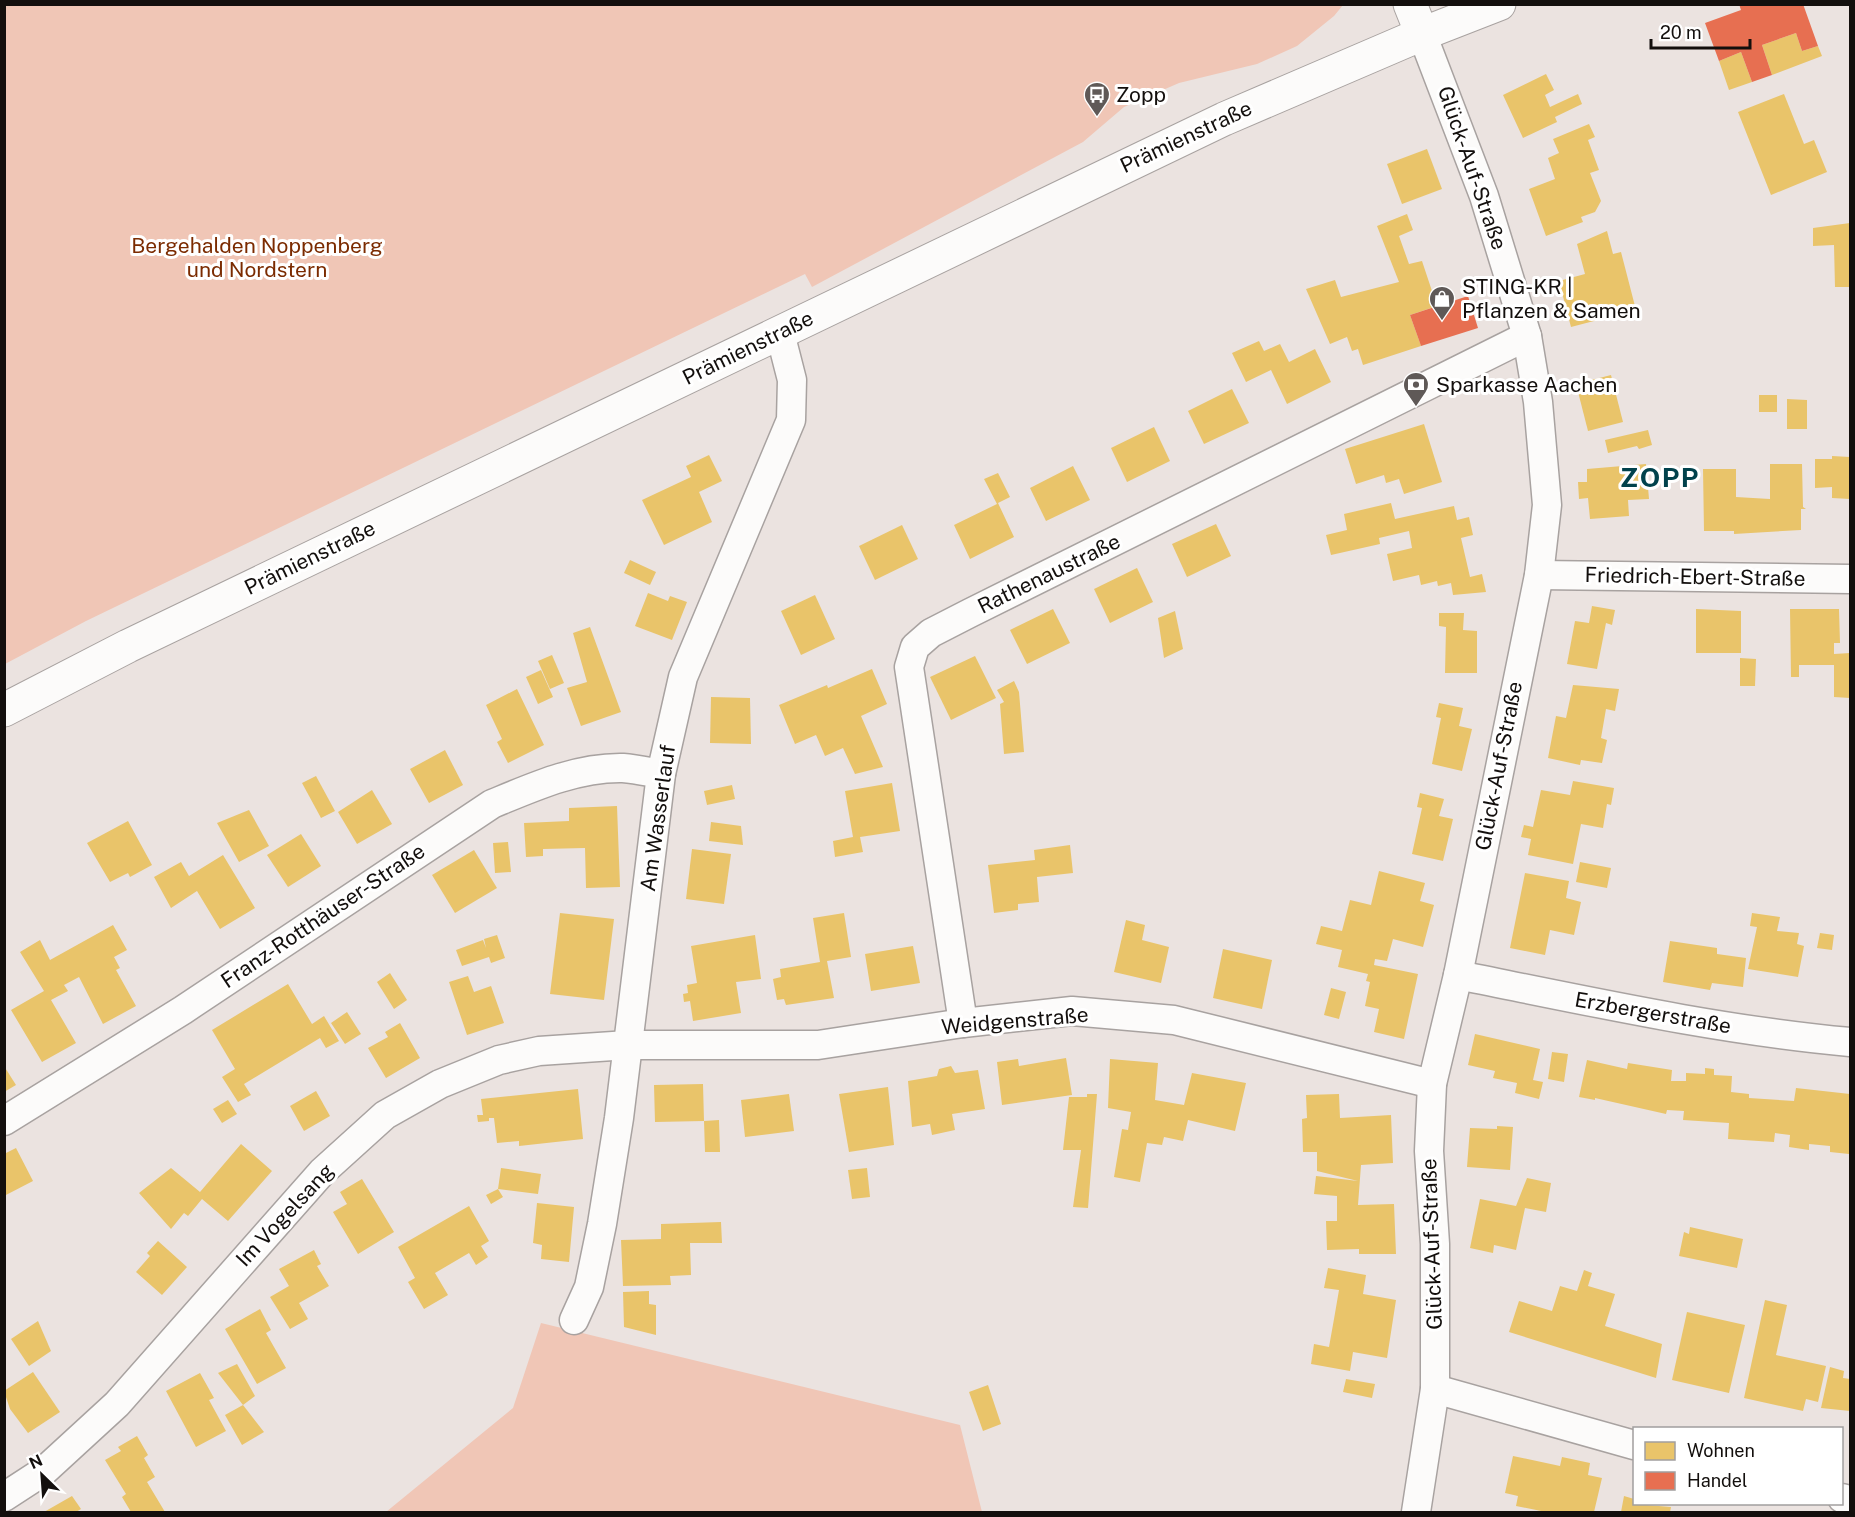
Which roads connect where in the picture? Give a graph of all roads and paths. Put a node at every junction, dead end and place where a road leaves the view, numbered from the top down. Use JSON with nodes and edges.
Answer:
{"nodes":[{"id":1,"x":1500,"y":4,"type":"edge"},
{"id":2,"x":1416,"y":19,"type":"edge"},
{"id":3,"x":780,"y":333,"type":"junction"},
{"id":4,"x":1527,"y":336,"type":"junction"},
{"id":5,"x":1539,"y":575,"type":"junction"},
{"id":6,"x":1851,"y":579,"type":"edge"},
{"id":7,"x":4,"y":710,"type":"edge"},
{"id":8,"x":661,"y":774,"type":"junction"},
{"id":9,"x":1458,"y":975,"type":"junction"},
{"id":10,"x":963,"y":1023,"type":"junction"},
{"id":11,"x":1851,"y":1042,"type":"edge"},
{"id":12,"x":628,"y":1045,"type":"junction"},
{"id":13,"x":1432,"y":1084,"type":"junction"},
{"id":14,"x":4,"y":1121,"type":"edge"},
{"id":15,"x":574,"y":1320,"type":"dead end"},
{"id":16,"x":1435,"y":1389,"type":"junction"},
{"id":17,"x":1633,"y":1444,"type":"edge"},
{"id":18,"x":4,"y":1497,"type":"edge"},
{"id":19,"x":1416,"y":1512,"type":"edge"}],
"edges":[{"from":1,"to":2,"type":"main road","name":"Prämienstraße"},
{"from":2,"to":3,"type":"main road","name":"Prämienstraße"},
{"from":2,"to":4,"type":"street","name":"Glück-Auf-Straße"},
{"from":3,"to":7,"type":"main road","name":"Prämienstraße"},
{"from":3,"to":8,"type":"street","name":"Am Wasserlauf"},
{"from":4,"to":5,"type":"street","name":"Glück-Auf-Straße"},
{"from":4,"to":10,"type":"street","name":"Rathenaustraße"},
{"from":5,"to":6,"type":"street","name":"Friedrich-Ebert-Straße"},
{"from":5,"to":9,"type":"street","name":"Glück-Auf-Straße"},
{"from":8,"to":12,"type":"street","name":"Am Wasserlauf"},
{"from":8,"to":14,"type":"street","name":"Franz-Rotthäuser-Straße"},
{"from":9,"to":11,"type":"street","name":"Erzbergerstraße"},
{"from":9,"to":13,"type":"street","name":"Glück-Auf-Straße"},
{"from":10,"to":12,"type":"street","name":"Weidgenstraße"},
{"from":10,"to":13,"type":"street","name":"Weidgenstraße"},
{"from":12,"to":15,"type":"street","name":"Am Wasserlauf"},
{"from":12,"to":18,"type":"street","name":"Im Vogelsang"},
{"from":13,"to":16,"type":"street","name":"Glück-Auf-Straße"},
{"from":16,"to":17,"type":"street"},
{"from":16,"to":19,"type":"street","name":"Glück-Auf-Straße"}]}
